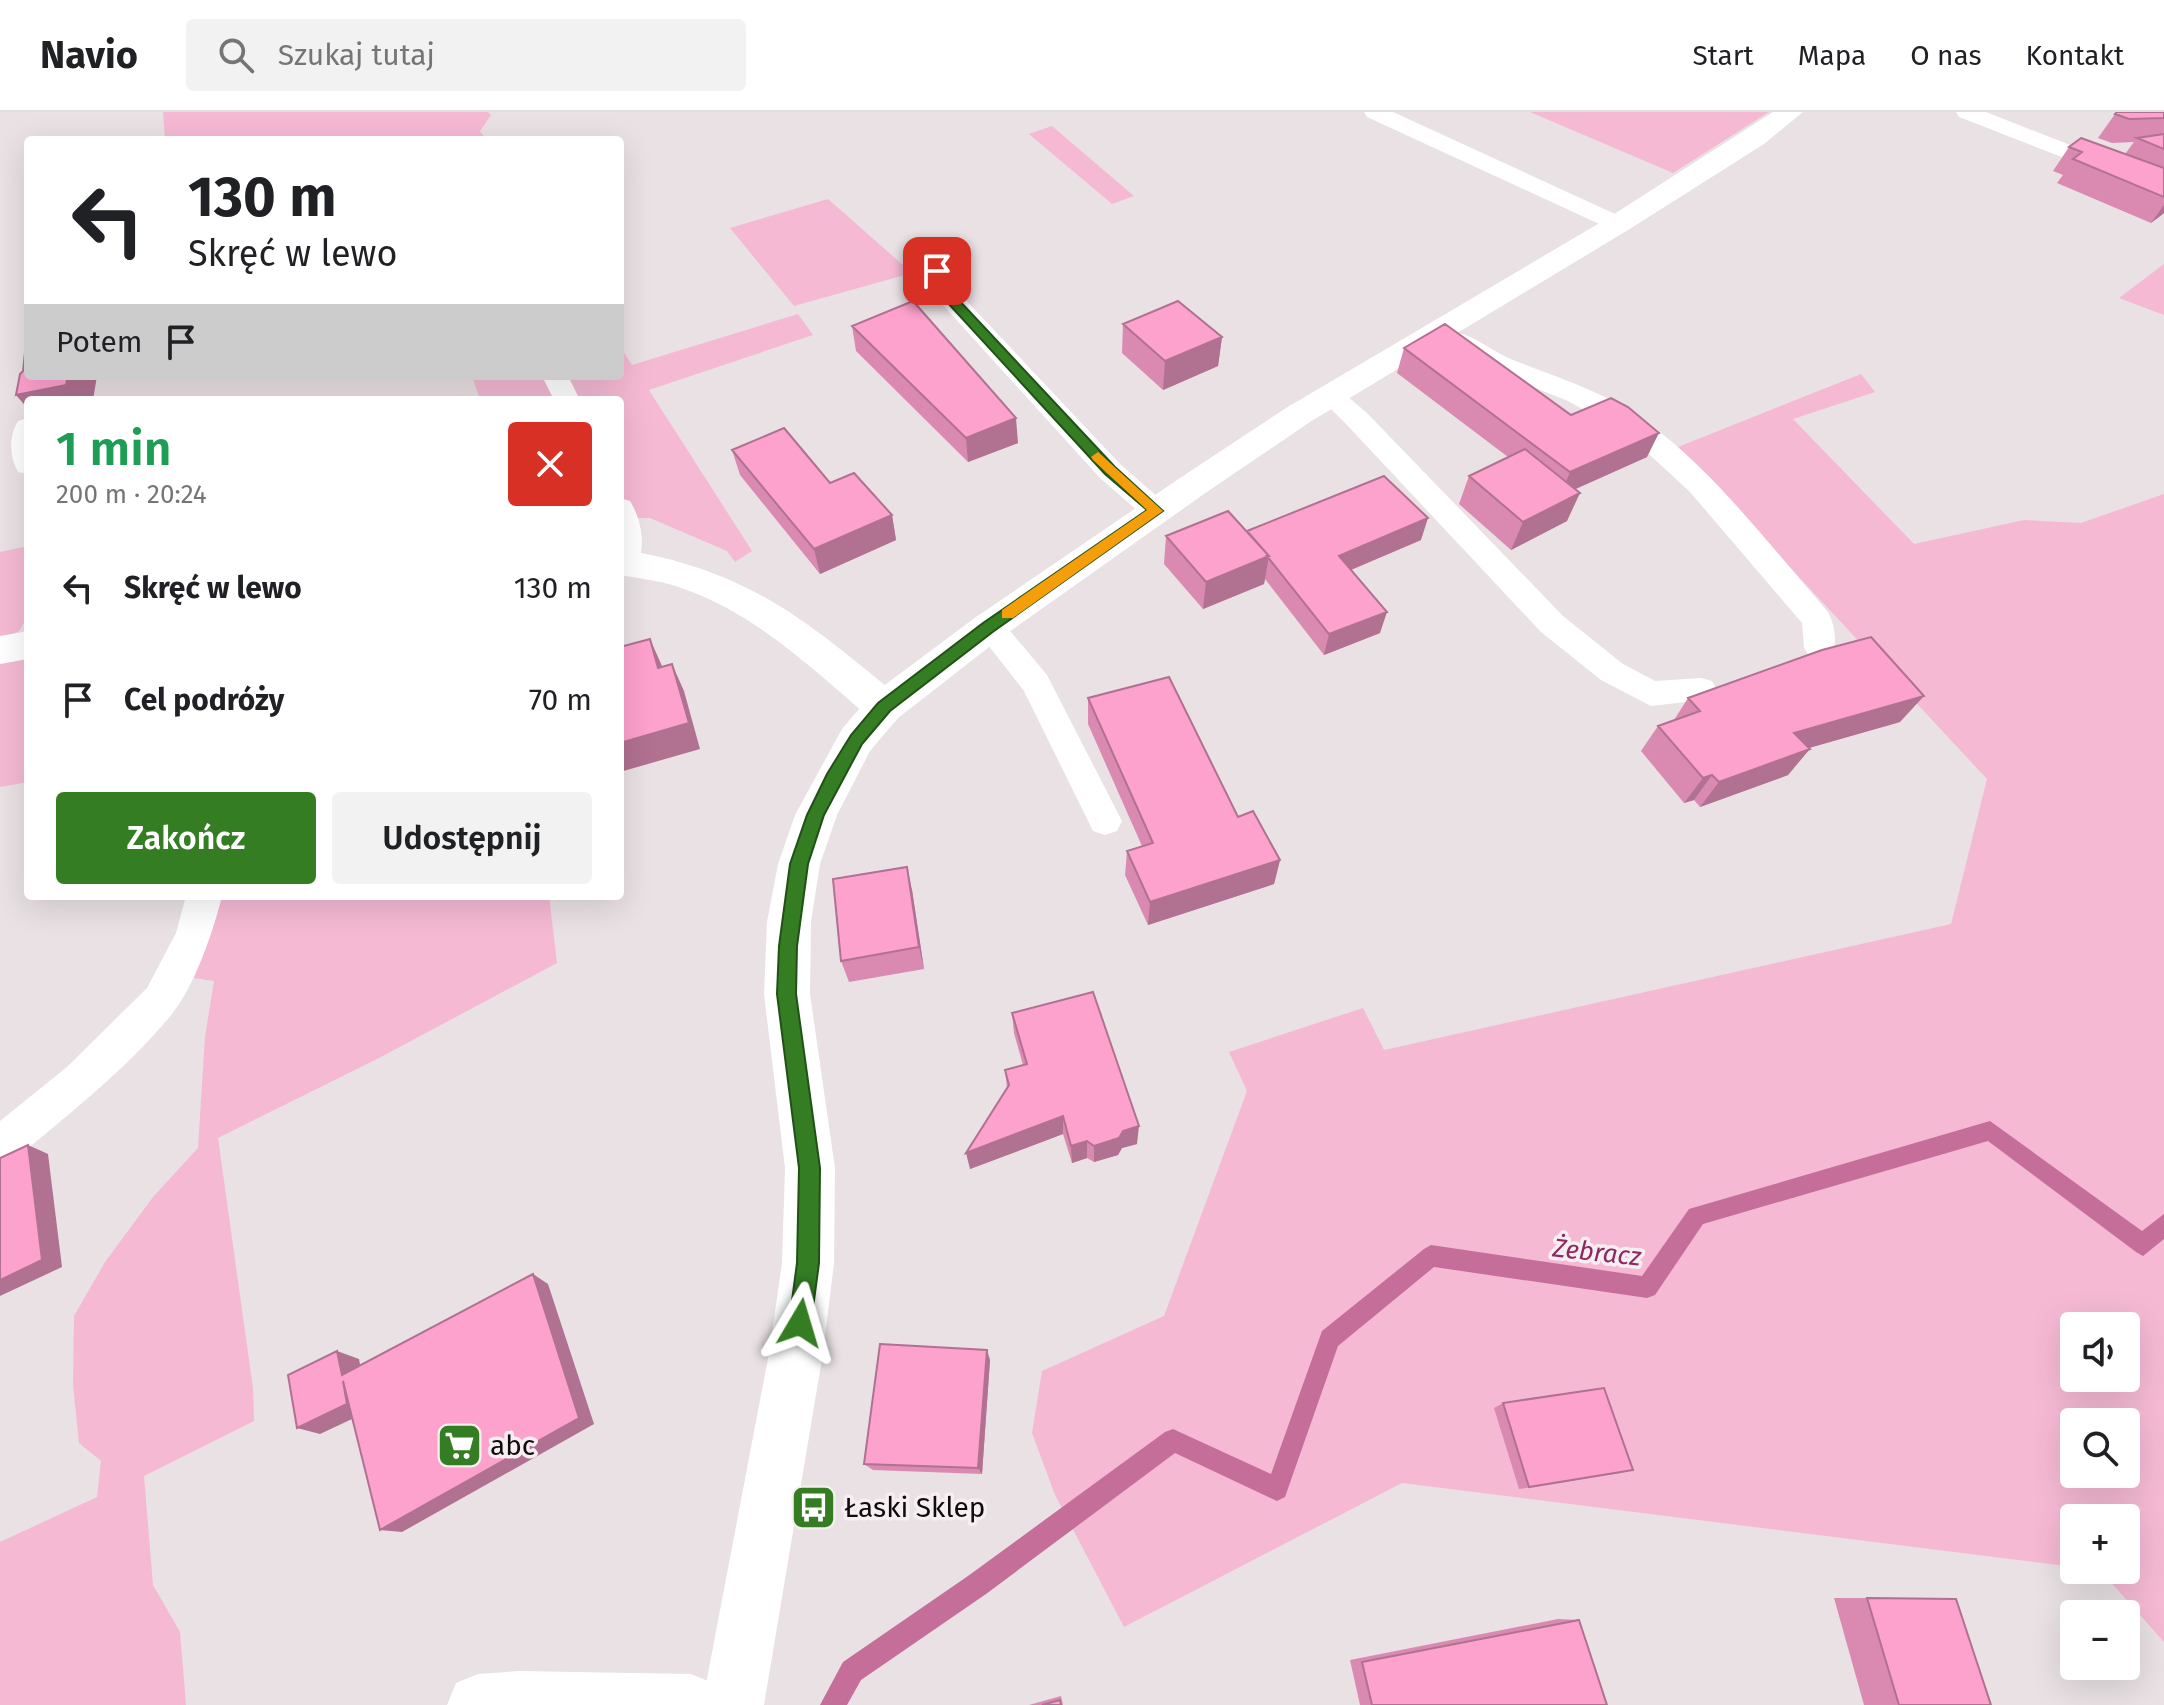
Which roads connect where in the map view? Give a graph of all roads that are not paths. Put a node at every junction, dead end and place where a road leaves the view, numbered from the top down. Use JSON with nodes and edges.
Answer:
{"nodes":[{"id":1,"x":1375,"y":112,"type":"edge"},
{"id":2,"x":1790,"y":112,"type":"edge"},
{"id":3,"x":1967,"y":112,"type":"edge"},
{"id":4,"x":2006,"y":112,"type":"edge"},
{"id":5,"x":2124,"y":151,"type":"edge"},
{"id":6,"x":2164,"y":190,"type":"edge"},
{"id":7,"x":1618,"y":224,"type":"junction"},
{"id":8,"x":937,"y":271,"type":"dead end"},
{"id":9,"x":1440,"y":330,"type":"junction"},
{"id":10,"x":1330,"y":395,"type":"junction"},
{"id":11,"x":1156,"y":511,"type":"junction"},
{"id":12,"x":624,"y":517,"type":"edge"},
{"id":13,"x":624,"y":552,"type":"edge"},
{"id":14,"x":624,"y":562,"type":"edge"},
{"id":15,"x":989,"y":627,"type":"junction"},
{"id":16,"x":24,"y":646,"type":"edge"},
{"id":17,"x":1820,"y":648,"type":"edge"},
{"id":18,"x":0,"y":650,"type":"edge"},
{"id":19,"x":1701,"y":690,"type":"edge"},
{"id":20,"x":884,"y":707,"type":"junction"},
{"id":21,"x":1105,"y":821,"type":"dead end"},
{"id":22,"x":203,"y":900,"type":"edge"},
{"id":23,"x":0,"y":1146,"type":"edge"},
{"id":24,"x":478,"y":1705,"type":"edge"},
{"id":25,"x":691,"y":1705,"type":"edge"},
{"id":26,"x":733,"y":1705,"type":"edge"}],
"edges":[{"from":1,"to":7,"type":"lane"},
{"from":2,"to":7,"type":"street"},
{"from":3,"to":6,"type":"lane"},
{"from":4,"to":5,"type":"lane"},
{"from":7,"to":9,"type":"street"},
{"from":8,"to":11,"type":"lane"},
{"from":9,"to":10,"type":"street"},
{"from":9,"to":17,"type":"lane"},
{"from":10,"to":11,"type":"street"},
{"from":10,"to":19,"type":"lane"},
{"from":11,"to":15,"type":"street"},
{"from":12,"to":13,"type":"lane"},
{"from":14,"to":20,"type":"street"},
{"from":15,"to":20,"type":"street"},
{"from":15,"to":21,"type":"lane"},
{"from":16,"to":18,"type":"street"},
{"from":20,"to":26,"type":"street"},
{"from":22,"to":23,"type":"lane"},
{"from":24,"to":25,"type":"street"}]}
